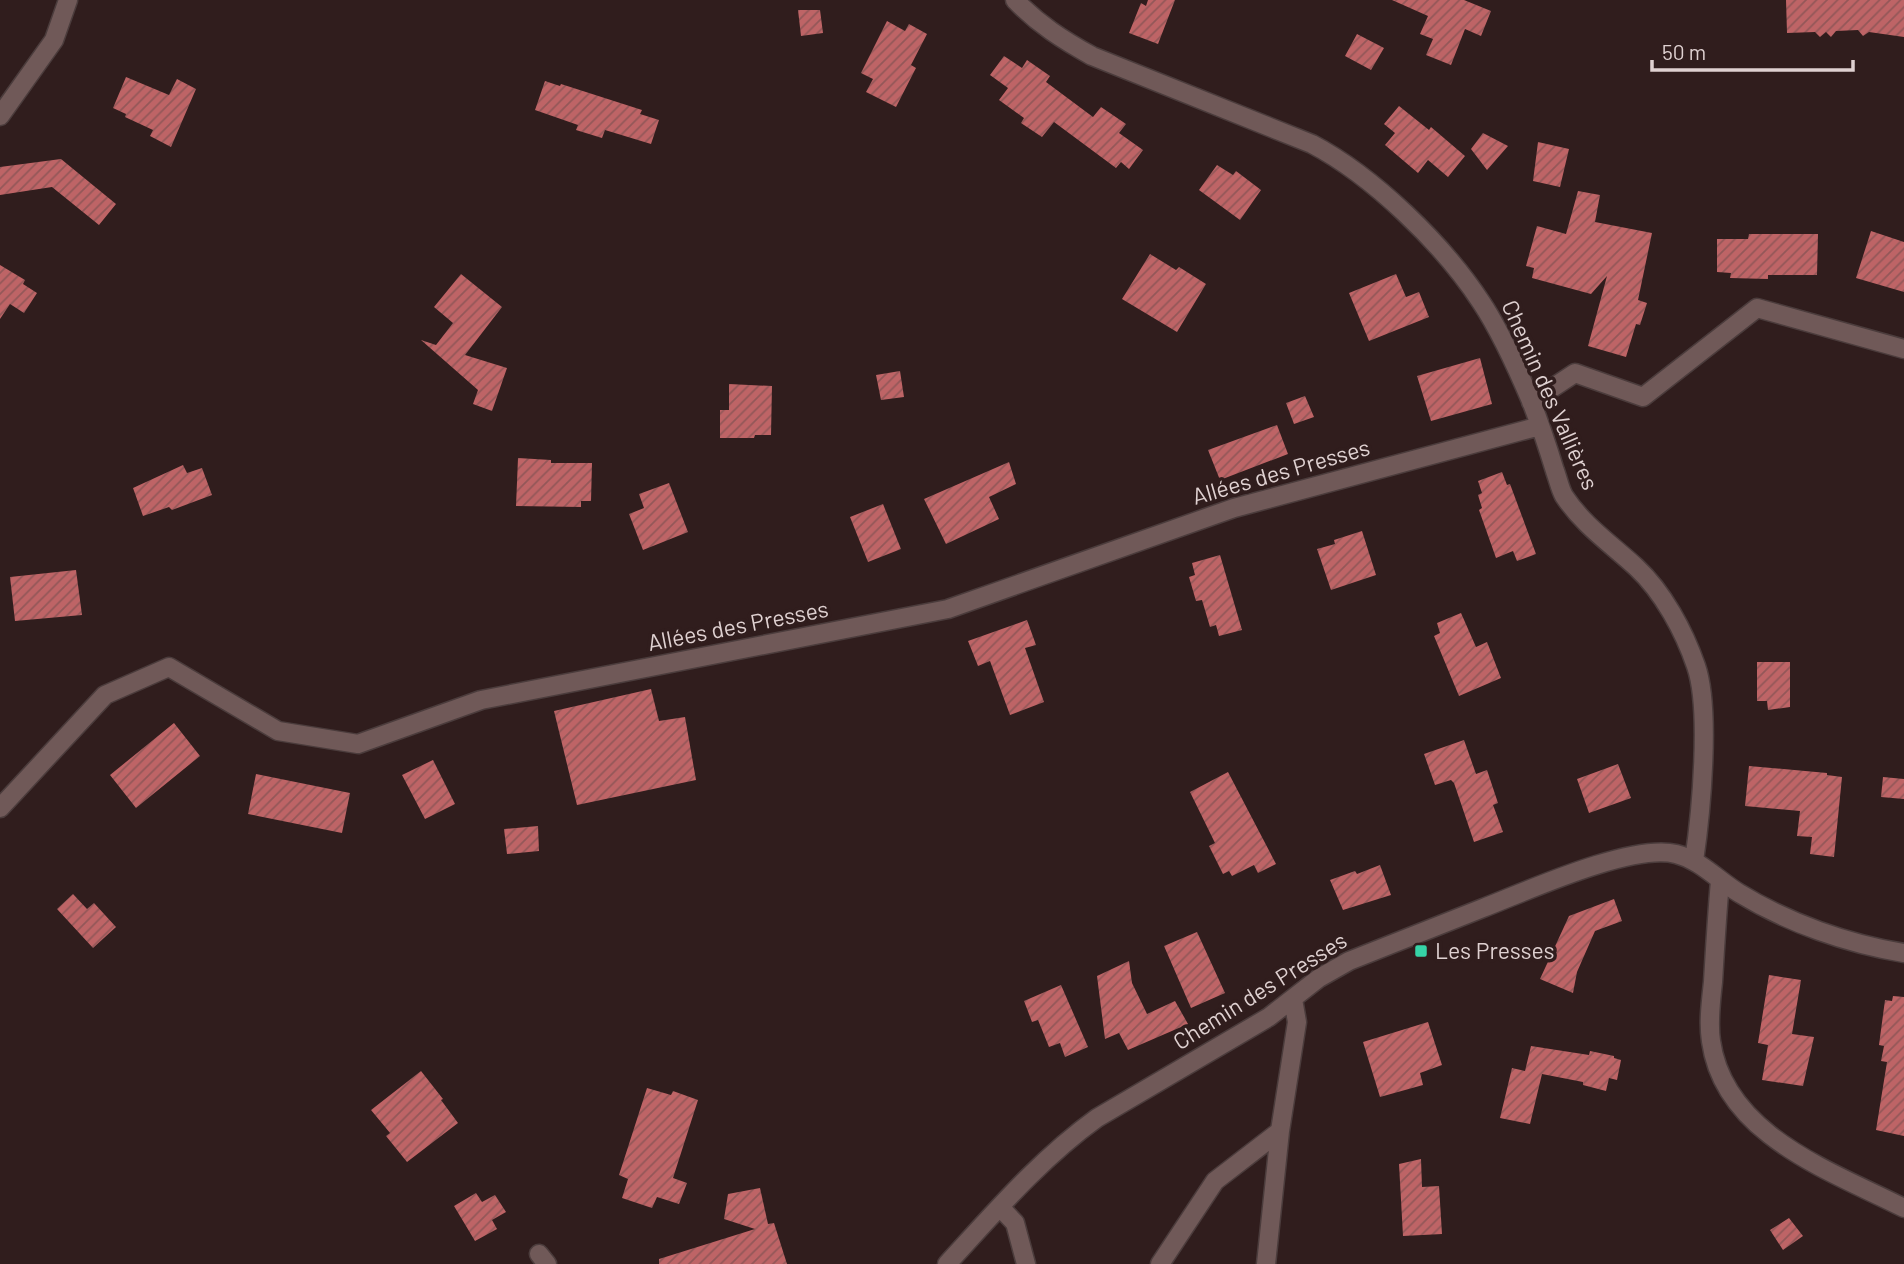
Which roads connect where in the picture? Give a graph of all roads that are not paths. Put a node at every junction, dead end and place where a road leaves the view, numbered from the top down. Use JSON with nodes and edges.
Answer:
{"nodes":[{"id":1,"x":68,"y":0,"type":"edge"},
{"id":2,"x":1015,"y":0,"type":"edge"},
{"id":3,"x":0,"y":116,"type":"edge"},
{"id":4,"x":1904,"y":349,"type":"edge"},
{"id":5,"x":1531,"y":402,"type":"junction"},
{"id":6,"x":1540,"y":426,"type":"junction"},
{"id":7,"x":0,"y":808,"type":"edge"},
{"id":8,"x":1694,"y":861,"type":"junction"},
{"id":9,"x":1720,"y":881,"type":"junction"},
{"id":10,"x":1904,"y":953,"type":"edge"},
{"id":11,"x":1293,"y":999,"type":"junction"},
{"id":12,"x":1280,"y":1131,"type":"junction"},
{"id":13,"x":1000,"y":1207,"type":"junction"},
{"id":14,"x":1904,"y":1208,"type":"edge"},
{"id":15,"x":1267,"y":1257,"type":"edge"},
{"id":16,"x":947,"y":1264,"type":"edge"},
{"id":17,"x":1026,"y":1264,"type":"edge"},
{"id":18,"x":1160,"y":1264,"type":"edge"},
{"id":19,"x":1280,"y":1264,"type":"edge"}],
"edges":[{"from":1,"to":3,"type":"street"},
{"from":2,"to":5,"type":"street","name":"Chemin des Vallières"},
{"from":4,"to":5,"type":"street"},
{"from":5,"to":6,"type":"street","name":"Chemin des Vallières"},
{"from":6,"to":7,"type":"street","name":"Allées des Presses"},
{"from":6,"to":8,"type":"street","name":"Chemin des Vallières"},
{"from":8,"to":9,"type":"street"},
{"from":8,"to":11,"type":"street","name":"Chemin des Presses"},
{"from":9,"to":10,"type":"street"},
{"from":9,"to":14,"type":"street"},
{"from":11,"to":12,"type":"street"},
{"from":11,"to":13,"type":"street","name":"Chemin des Presses"},
{"from":12,"to":15,"type":"street"},
{"from":12,"to":18,"type":"street"},
{"from":13,"to":16,"type":"street","name":"Chemin des Presses"},
{"from":13,"to":17,"type":"street"},
{"from":15,"to":19,"type":"street"}]}
